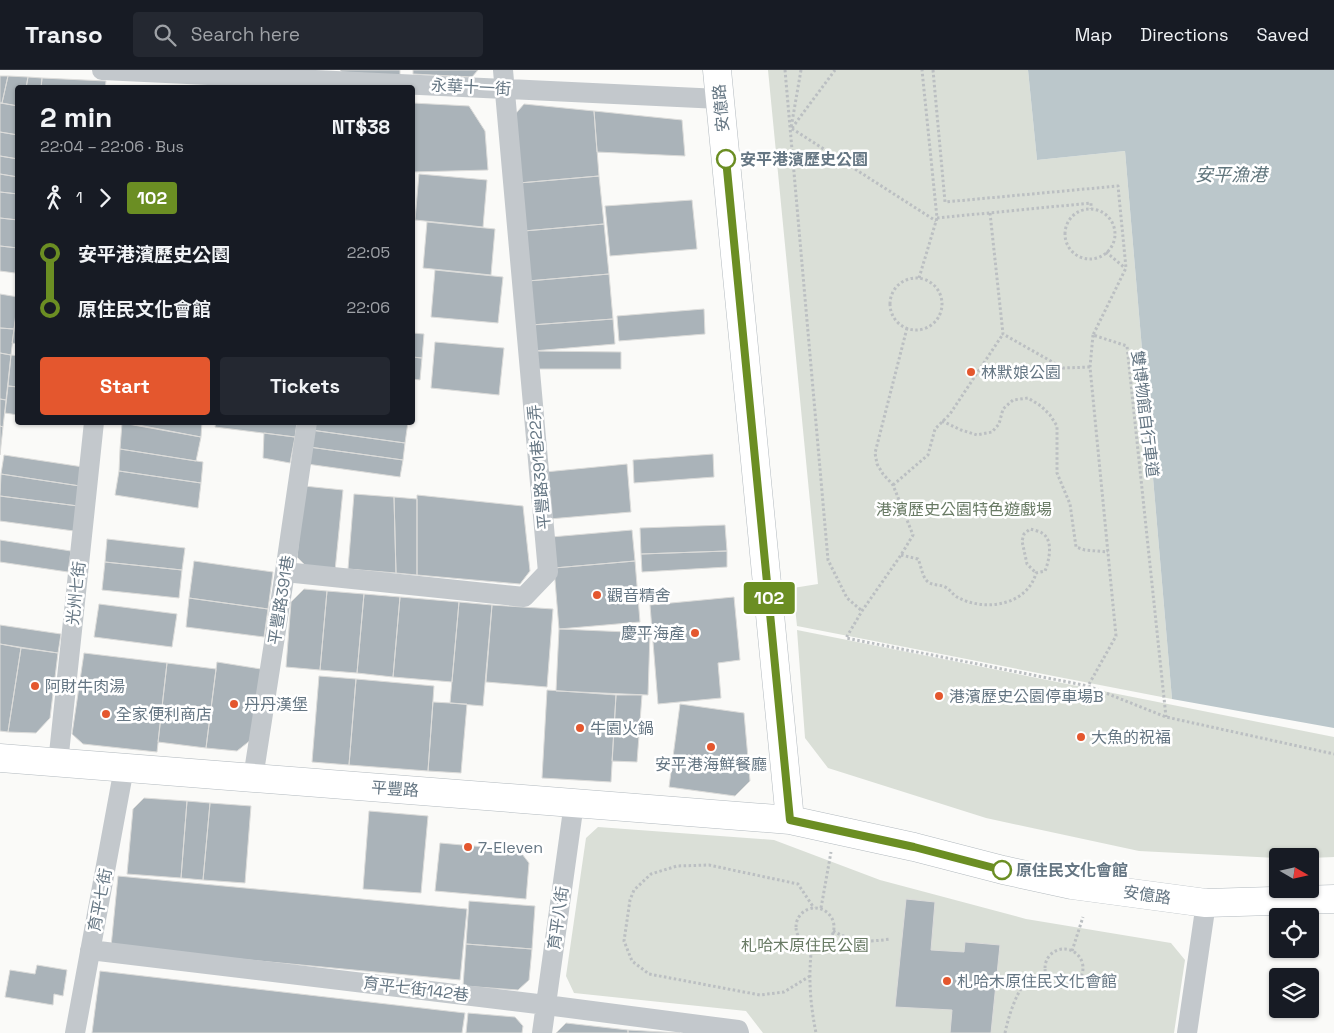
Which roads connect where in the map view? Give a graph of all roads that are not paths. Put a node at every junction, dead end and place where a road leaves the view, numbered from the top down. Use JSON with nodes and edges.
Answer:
{"nodes":[{"id":1,"x":102,"y":70,"type":"edge"},
{"id":2,"x":717,"y":70,"type":"edge"},
{"id":3,"x":132,"y":76,"type":"edge"},
{"id":4,"x":313,"y":79,"type":"edge"},
{"id":5,"x":504,"y":79,"type":"edge"},
{"id":6,"x":720,"y":99,"type":"junction"},
{"id":7,"x":94,"y":425,"type":"edge"},
{"id":8,"x":307,"y":425,"type":"edge"},
{"id":9,"x":286,"y":572,"type":"junction"},
{"id":10,"x":0,"y":758,"type":"edge"},
{"id":11,"x":58,"y":763,"type":"junction"},
{"id":12,"x":124,"y":768,"type":"junction"},
{"id":13,"x":253,"y":778,"type":"junction"},
{"id":14,"x":574,"y":803,"type":"junction"},
{"id":15,"x":790,"y":820,"type":"junction"},
{"id":16,"x":1334,"y":899,"type":"edge"},
{"id":17,"x":1206,"y":902,"type":"junction"},
{"id":18,"x":90,"y":950,"type":"junction"},
{"id":19,"x":546,"y":1005,"type":"junction"},
{"id":20,"x":75,"y":1033,"type":"edge"},
{"id":21,"x":542,"y":1033,"type":"edge"},
{"id":22,"x":739,"y":1033,"type":"edge"},
{"id":23,"x":1188,"y":1033,"type":"edge"}],
"edges":[{"from":1,"to":3,"type":"street","name":"永華十一街"},
{"from":2,"to":6,"type":"street","name":"安億路"},
{"from":3,"to":4,"type":"street","name":"永華十一街"},
{"from":4,"to":5,"type":"street","name":"永華十一街"},
{"from":5,"to":6,"type":"street","name":"永華十一街"},
{"from":5,"to":9,"type":"street","name":"平豐路391巷22弄"},
{"from":6,"to":15,"type":"street","name":"安億路"},
{"from":7,"to":11,"type":"street","name":"光州七街"},
{"from":8,"to":9,"type":"street","name":"平豐路391巷"},
{"from":9,"to":13,"type":"street","name":"平豐路391巷"},
{"from":10,"to":11,"type":"street","name":"平豐路"},
{"from":11,"to":12,"type":"street","name":"平豐路"},
{"from":12,"to":13,"type":"street","name":"平豐路"},
{"from":12,"to":18,"type":"street","name":"育平七街"},
{"from":13,"to":14,"type":"street","name":"平豐路"},
{"from":14,"to":15,"type":"street","name":"平豐路"},
{"from":14,"to":19,"type":"street","name":"育平八街"},
{"from":15,"to":17,"type":"street","name":"安億路"},
{"from":16,"to":17,"type":"street","name":"安億路"},
{"from":17,"to":23,"type":"street"},
{"from":18,"to":19,"type":"street","name":"育平七街142巷"},
{"from":18,"to":20,"type":"street","name":"育平七街"},
{"from":19,"to":21,"type":"street","name":"育平八街"},
{"from":19,"to":22,"type":"street","name":"育平七街142巷"}]}
